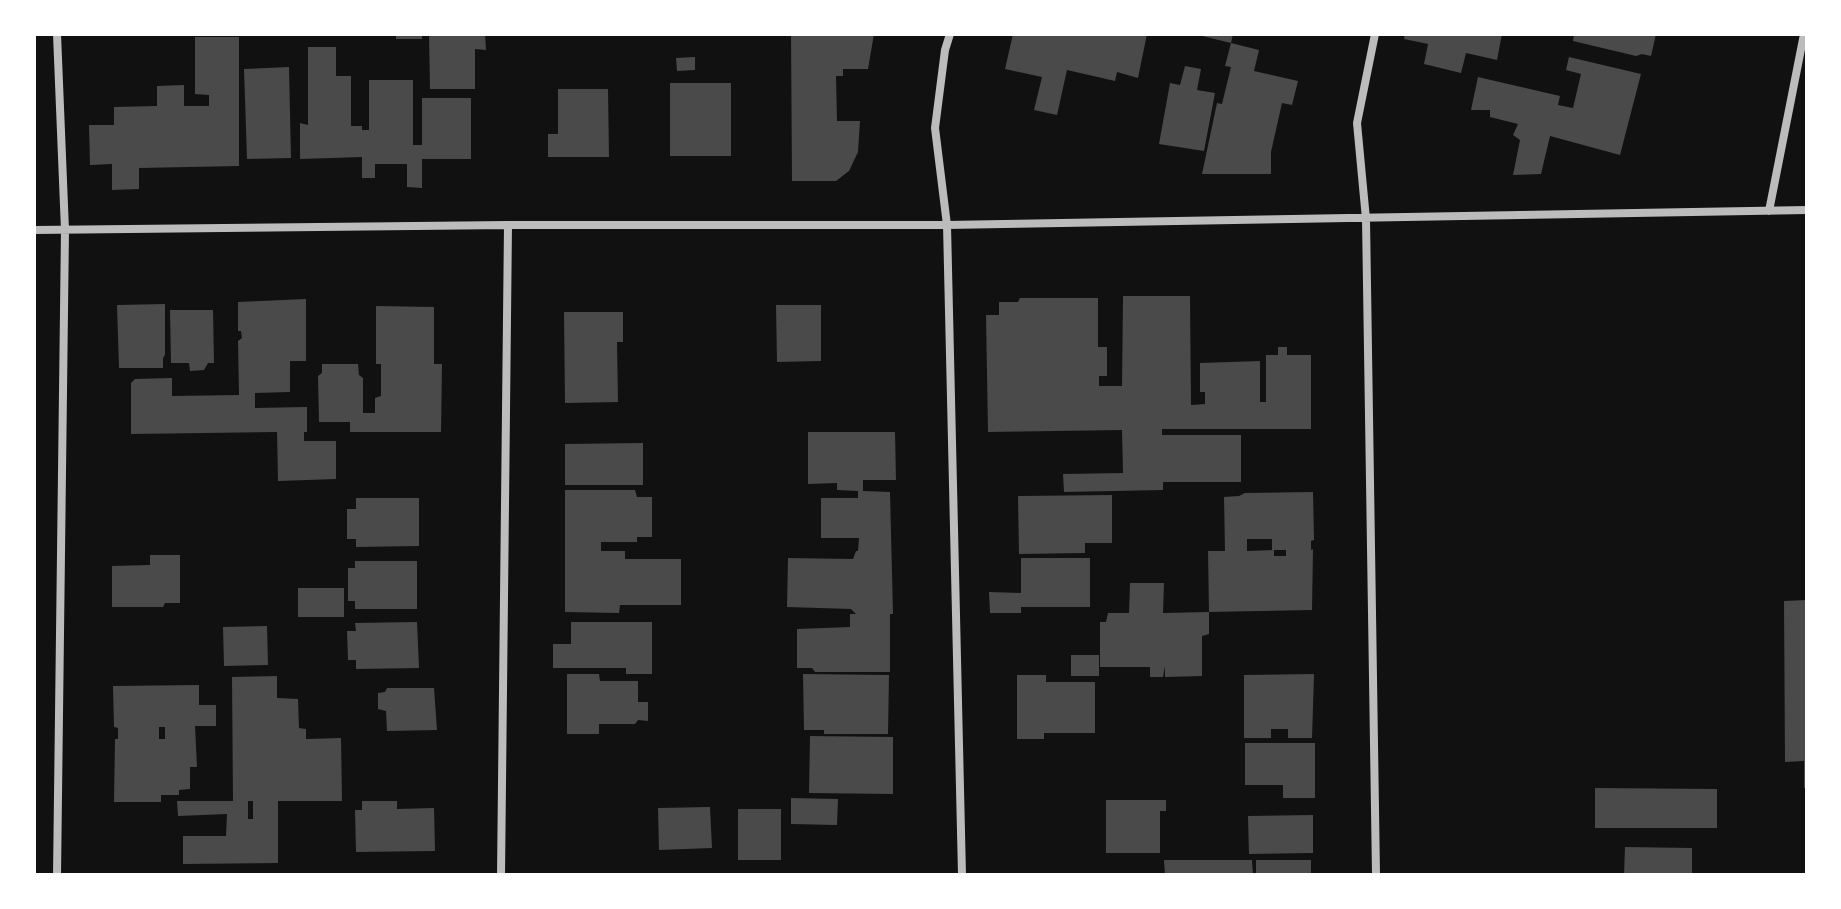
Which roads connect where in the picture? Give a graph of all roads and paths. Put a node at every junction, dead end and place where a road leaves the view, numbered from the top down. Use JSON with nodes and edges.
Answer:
{"nodes":[{"id":1,"x":57,"y":34,"type":"edge"},
{"id":2,"x":950,"y":34,"type":"edge"},
{"id":3,"x":1375,"y":34,"type":"edge"},
{"id":4,"x":1804,"y":34,"type":"edge"},
{"id":5,"x":1807,"y":210,"type":"edge"},
{"id":6,"x":1769,"y":211,"type":"junction"},
{"id":7,"x":1366,"y":219,"type":"junction"},
{"id":8,"x":508,"y":225,"type":"junction"},
{"id":9,"x":947,"y":225,"type":"junction"},
{"id":10,"x":34,"y":230,"type":"edge"},
{"id":11,"x":65,"y":230,"type":"junction"},
{"id":12,"x":57,"y":875,"type":"edge"},
{"id":13,"x":501,"y":875,"type":"edge"},
{"id":14,"x":962,"y":875,"type":"edge"},
{"id":15,"x":1376,"y":875,"type":"edge"}],
"edges":[{"from":1,"to":11,"type":"street"},
{"from":2,"to":9,"type":"street"},
{"from":3,"to":7,"type":"street"},
{"from":4,"to":6,"type":"street"},
{"from":5,"to":6,"type":"street"},
{"from":6,"to":7,"type":"street"},
{"from":7,"to":9,"type":"street"},
{"from":7,"to":15,"type":"street"},
{"from":8,"to":9,"type":"street"},
{"from":8,"to":11,"type":"street"},
{"from":8,"to":13,"type":"street"},
{"from":9,"to":14,"type":"street"},
{"from":10,"to":11,"type":"street"},
{"from":11,"to":12,"type":"street"}]}
